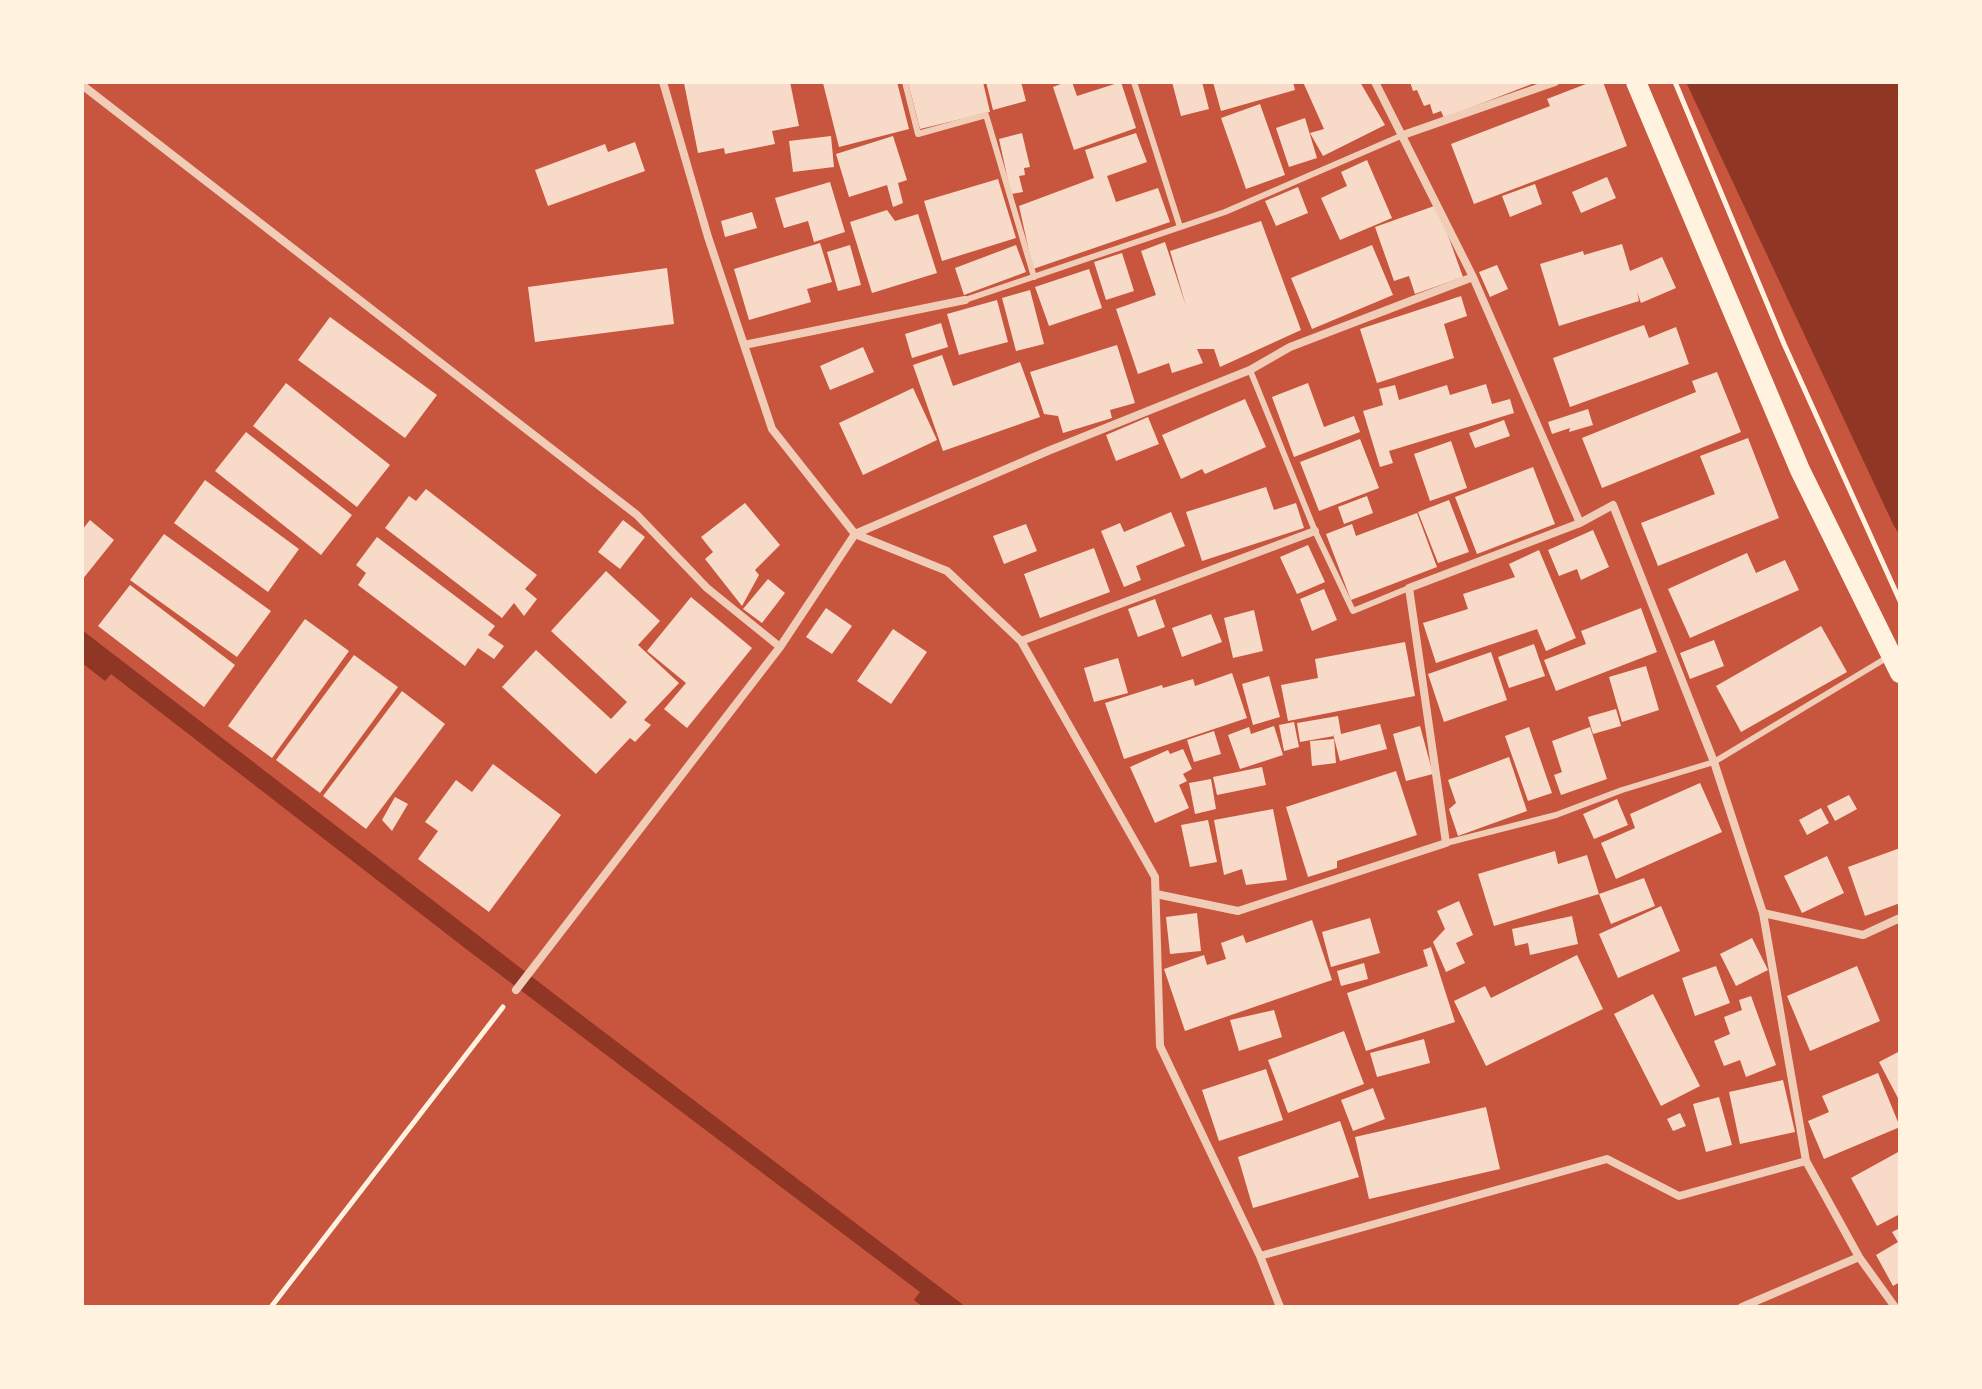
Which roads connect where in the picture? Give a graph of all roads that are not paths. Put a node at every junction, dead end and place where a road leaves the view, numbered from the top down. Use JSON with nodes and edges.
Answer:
{"nodes":[{"id":1,"x":663,"y":82,"type":"edge"},
{"id":2,"x":905,"y":82,"type":"edge"},
{"id":3,"x":1134,"y":82,"type":"edge"},
{"id":4,"x":1375,"y":82,"type":"edge"},
{"id":5,"x":1555,"y":82,"type":"edge"},
{"id":6,"x":1636,"y":82,"type":"edge"},
{"id":7,"x":82,"y":85,"type":"edge"},
{"id":8,"x":1403,"y":135,"type":"junction"},
{"id":9,"x":1180,"y":227,"type":"junction"},
{"id":10,"x":1034,"y":277,"type":"junction"},
{"id":11,"x":1473,"y":277,"type":"junction"},
{"id":12,"x":965,"y":300,"type":"joint"},
{"id":13,"x":744,"y":345,"type":"junction"},
{"id":14,"x":1250,"y":370,"type":"junction"},
{"id":15,"x":1580,"y":523,"type":"junction"},
{"id":16,"x":1315,"y":531,"type":"junction"},
{"id":17,"x":855,"y":534,"type":"junction"},
{"id":18,"x":1409,"y":588,"type":"junction"},
{"id":19,"x":1021,"y":641,"type":"junction"},
{"id":20,"x":780,"y":647,"type":"junction"},
{"id":21,"x":1896,"y":664,"type":"edge"},
{"id":22,"x":1714,"y":762,"type":"junction"},
{"id":23,"x":1446,"y":843,"type":"junction"},
{"id":24,"x":1156,"y":894,"type":"junction"},
{"id":25,"x":1763,"y":913,"type":"junction"},
{"id":26,"x":1900,"y":918,"type":"edge"},
{"id":27,"x":516,"y":990,"type":"road end"},
{"id":28,"x":1806,"y":1161,"type":"junction"},
{"id":29,"x":1260,"y":1256,"type":"junction"},
{"id":30,"x":1859,"y":1257,"type":"junction"},
{"id":31,"x":1280,"y":1307,"type":"edge"},
{"id":32,"x":1742,"y":1307,"type":"edge"},
{"id":33,"x":1895,"y":1307,"type":"edge"}],
"edges":[{"from":1,"to":13,"type":"street"},
{"from":2,"to":10,"type":"lane"},
{"from":3,"to":9,"type":"lane"},
{"from":4,"to":8,"type":"street"},
{"from":5,"to":8,"type":"street"},
{"from":6,"to":21,"type":"main road"},
{"from":7,"to":20,"type":"street"},
{"from":8,"to":9,"type":"lane"},
{"from":8,"to":11,"type":"street"},
{"from":9,"to":10,"type":"lane"},
{"from":10,"to":12,"type":"lane"},
{"from":11,"to":14,"type":"street"},
{"from":11,"to":15,"type":"street"},
{"from":12,"to":13,"type":"street"},
{"from":13,"to":17,"type":"street"},
{"from":14,"to":16,"type":"lane"},
{"from":14,"to":17,"type":"street"},
{"from":15,"to":18,"type":"street"},
{"from":15,"to":22,"type":"street"},
{"from":16,"to":18,"type":"lane"},
{"from":16,"to":19,"type":"street"},
{"from":17,"to":19,"type":"street"},
{"from":17,"to":20,"type":"street"},
{"from":18,"to":23,"type":"street"},
{"from":19,"to":24,"type":"street"},
{"from":20,"to":27,"type":"street"},
{"from":21,"to":22,"type":"lane"},
{"from":22,"to":23,"type":"lane"},
{"from":22,"to":25,"type":"street"},
{"from":23,"to":24,"type":"street"},
{"from":24,"to":29,"type":"street"},
{"from":25,"to":26,"type":"street"},
{"from":25,"to":28,"type":"street"},
{"from":28,"to":29,"type":"street"},
{"from":28,"to":30,"type":"street"},
{"from":29,"to":31,"type":"street"},
{"from":30,"to":32,"type":"street"},
{"from":30,"to":33,"type":"street"}]}
